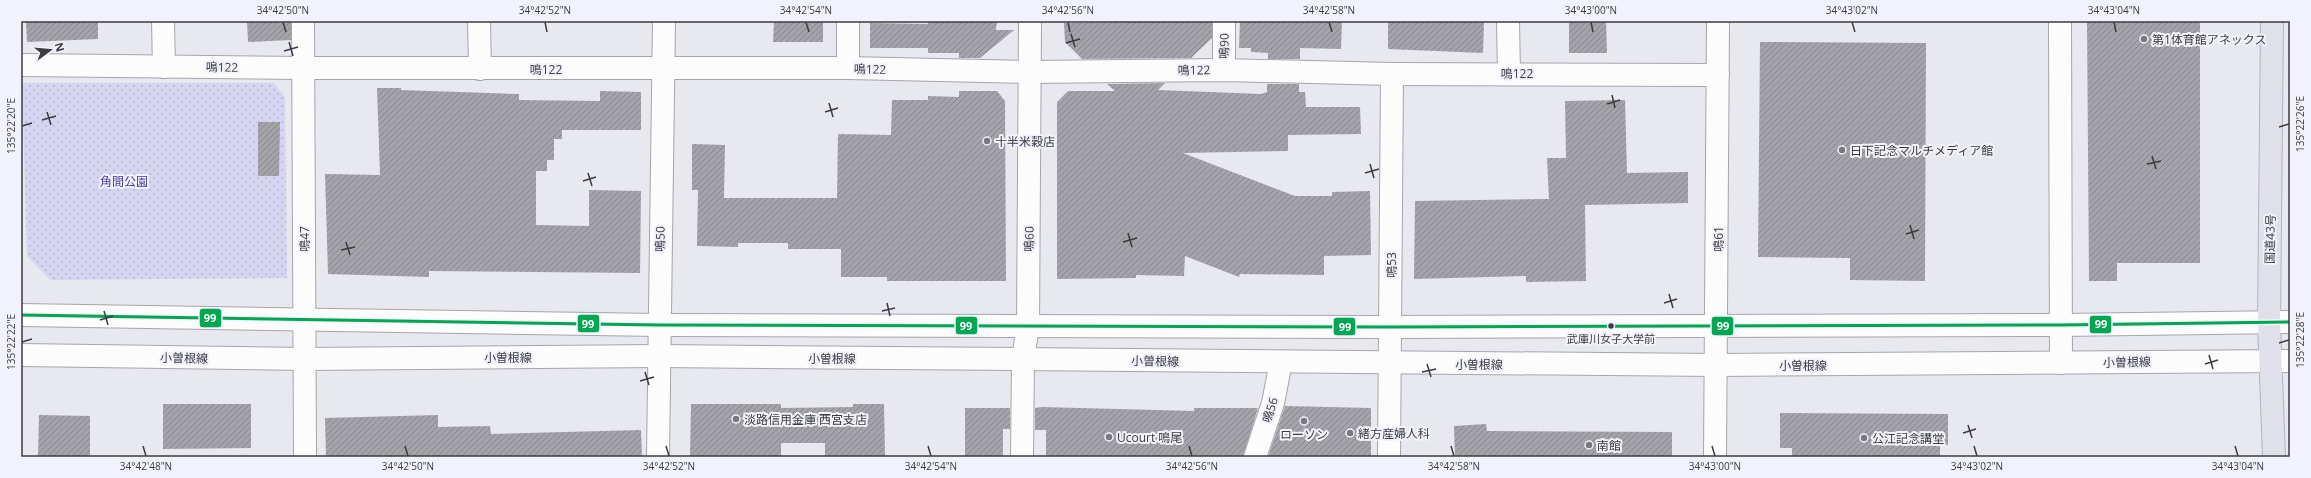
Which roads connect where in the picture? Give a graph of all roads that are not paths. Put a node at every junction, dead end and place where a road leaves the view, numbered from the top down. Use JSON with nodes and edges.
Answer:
{"nodes":[{"id":1,"x":163,"y":21,"type":"edge"},
{"id":2,"x":303,"y":21,"type":"edge"},
{"id":3,"x":479,"y":21,"type":"edge"},
{"id":4,"x":664,"y":21,"type":"edge"},
{"id":5,"x":848,"y":21,"type":"edge"},
{"id":6,"x":1030,"y":21,"type":"edge"},
{"id":7,"x":1224,"y":21,"type":"edge"},
{"id":8,"x":1508,"y":21,"type":"edge"},
{"id":9,"x":1718,"y":21,"type":"edge"},
{"id":10,"x":2060,"y":21,"type":"edge"},
{"id":11,"x":2272,"y":21,"type":"edge"},
{"id":12,"x":21,"y":65,"type":"edge"},
{"id":13,"x":164,"y":67,"type":"junction"},
{"id":14,"x":304,"y":68,"type":"junction"},
{"id":15,"x":848,"y":68,"type":"junction"},
{"id":16,"x":480,"y":69,"type":"junction"},
{"id":17,"x":664,"y":69,"type":"junction"},
{"id":18,"x":1224,"y":70,"type":"junction"},
{"id":19,"x":1030,"y":72,"type":"junction"},
{"id":20,"x":1509,"y":73,"type":"junction"},
{"id":21,"x":1392,"y":74,"type":"junction"},
{"id":22,"x":1718,"y":75,"type":"junction"},
{"id":23,"x":21,"y":315,"type":"edge"},
{"id":24,"x":304,"y":318,"type":"junction"},
{"id":25,"x":2269,"y":322,"type":"junction"},
{"id":26,"x":2290,"y":322,"type":"edge"},
{"id":27,"x":658,"y":325,"type":"junction"},
{"id":28,"x":1028,"y":325,"type":"junction"},
{"id":29,"x":2060,"y":325,"type":"junction"},
{"id":30,"x":1717,"y":326,"type":"junction"},
{"id":31,"x":1390,"y":327,"type":"junction"},
{"id":32,"x":21,"y":356,"type":"edge"},
{"id":33,"x":659,"y":356,"type":"junction"},
{"id":34,"x":304,"y":359,"type":"junction"},
{"id":35,"x":1023,"y":360,"type":"junction"},
{"id":36,"x":2280,"y":361,"type":"edge"},
{"id":37,"x":1281,"y":362,"type":"junction"},
{"id":38,"x":1388,"y":363,"type":"junction"},
{"id":39,"x":2061,"y":363,"type":"junction"},
{"id":40,"x":1716,"y":365,"type":"junction"},
{"id":41,"x":306,"y":457,"type":"edge"},
{"id":42,"x":658,"y":457,"type":"edge"},
{"id":43,"x":1022,"y":457,"type":"edge"},
{"id":44,"x":1255,"y":457,"type":"edge"},
{"id":45,"x":1389,"y":457,"type":"edge"},
{"id":46,"x":1715,"y":457,"type":"edge"},
{"id":47,"x":2274,"y":457,"type":"edge"}],
"edges":[{"from":1,"to":13,"type":"street"},
{"from":2,"to":14,"type":"street","name":"鳴47"},
{"from":3,"to":16,"type":"street"},
{"from":4,"to":17,"type":"street","name":"鳴50"},
{"from":5,"to":15,"type":"street"},
{"from":6,"to":19,"type":"street","name":"鳴60"},
{"from":7,"to":18,"type":"street","name":"鳴90"},
{"from":8,"to":20,"type":"street"},
{"from":9,"to":22,"type":"street","name":"鳴61"},
{"from":10,"to":29,"type":"street"},
{"from":11,"to":25,"type":"highway","name":"国道43号"},
{"from":12,"to":13,"type":"street","name":"鳴122"},
{"from":13,"to":14,"type":"street","name":"鳴122"},
{"from":14,"to":16,"type":"street","name":"鳴122"},
{"from":14,"to":24,"type":"street","name":"鳴47"},
{"from":15,"to":17,"type":"street","name":"鳴122"},
{"from":15,"to":19,"type":"street","name":"鳴122"},
{"from":16,"to":17,"type":"street","name":"鳴122"},
{"from":17,"to":27,"type":"street","name":"鳴50"},
{"from":18,"to":19,"type":"street","name":"鳴122"},
{"from":18,"to":21,"type":"street","name":"鳴122"},
{"from":19,"to":28,"type":"street","name":"鳴60"},
{"from":20,"to":21,"type":"street","name":"鳴122"},
{"from":20,"to":22,"type":"street","name":"鳴122"},
{"from":21,"to":31,"type":"street","name":"鳴53"},
{"from":22,"to":30,"type":"street","name":"鳴61"},
{"from":23,"to":24,"type":"street"},
{"from":24,"to":27,"type":"street"},
{"from":24,"to":34,"type":"street","name":"鳴47"},
{"from":25,"to":26,"type":"street"},
{"from":25,"to":29,"type":"street"},
{"from":25,"to":36,"type":"highway","name":"国道43号"},
{"from":27,"to":28,"type":"street"},
{"from":27,"to":33,"type":"street","name":"鳴50"},
{"from":28,"to":31,"type":"street"},
{"from":28,"to":35,"type":"street","name":"鳴60"},
{"from":29,"to":30,"type":"street"},
{"from":29,"to":39,"type":"street"},
{"from":30,"to":31,"type":"street"},
{"from":30,"to":40,"type":"street","name":"鳴61"},
{"from":31,"to":38,"type":"street","name":"鳴53"},
{"from":32,"to":34,"type":"street","name":"小曽根線"},
{"from":33,"to":34,"type":"street","name":"小曽根線"},
{"from":33,"to":35,"type":"street","name":"小曽根線"},
{"from":33,"to":42,"type":"street","name":"鳴50"},
{"from":34,"to":41,"type":"street","name":"鳴47"},
{"from":35,"to":37,"type":"street","name":"小曽根線"},
{"from":35,"to":43,"type":"street","name":"鳴60"},
{"from":36,"to":39,"type":"street","name":"小曽根線"},
{"from":36,"to":47,"type":"highway","name":"国道43号"},
{"from":37,"to":38,"type":"street","name":"小曽根線"},
{"from":37,"to":44,"type":"street","name":"鳴56"},
{"from":38,"to":40,"type":"street","name":"小曽根線"},
{"from":38,"to":45,"type":"street","name":"鳴53"},
{"from":39,"to":40,"type":"street","name":"小曽根線"},
{"from":40,"to":46,"type":"street","name":"鳴61"}]}
